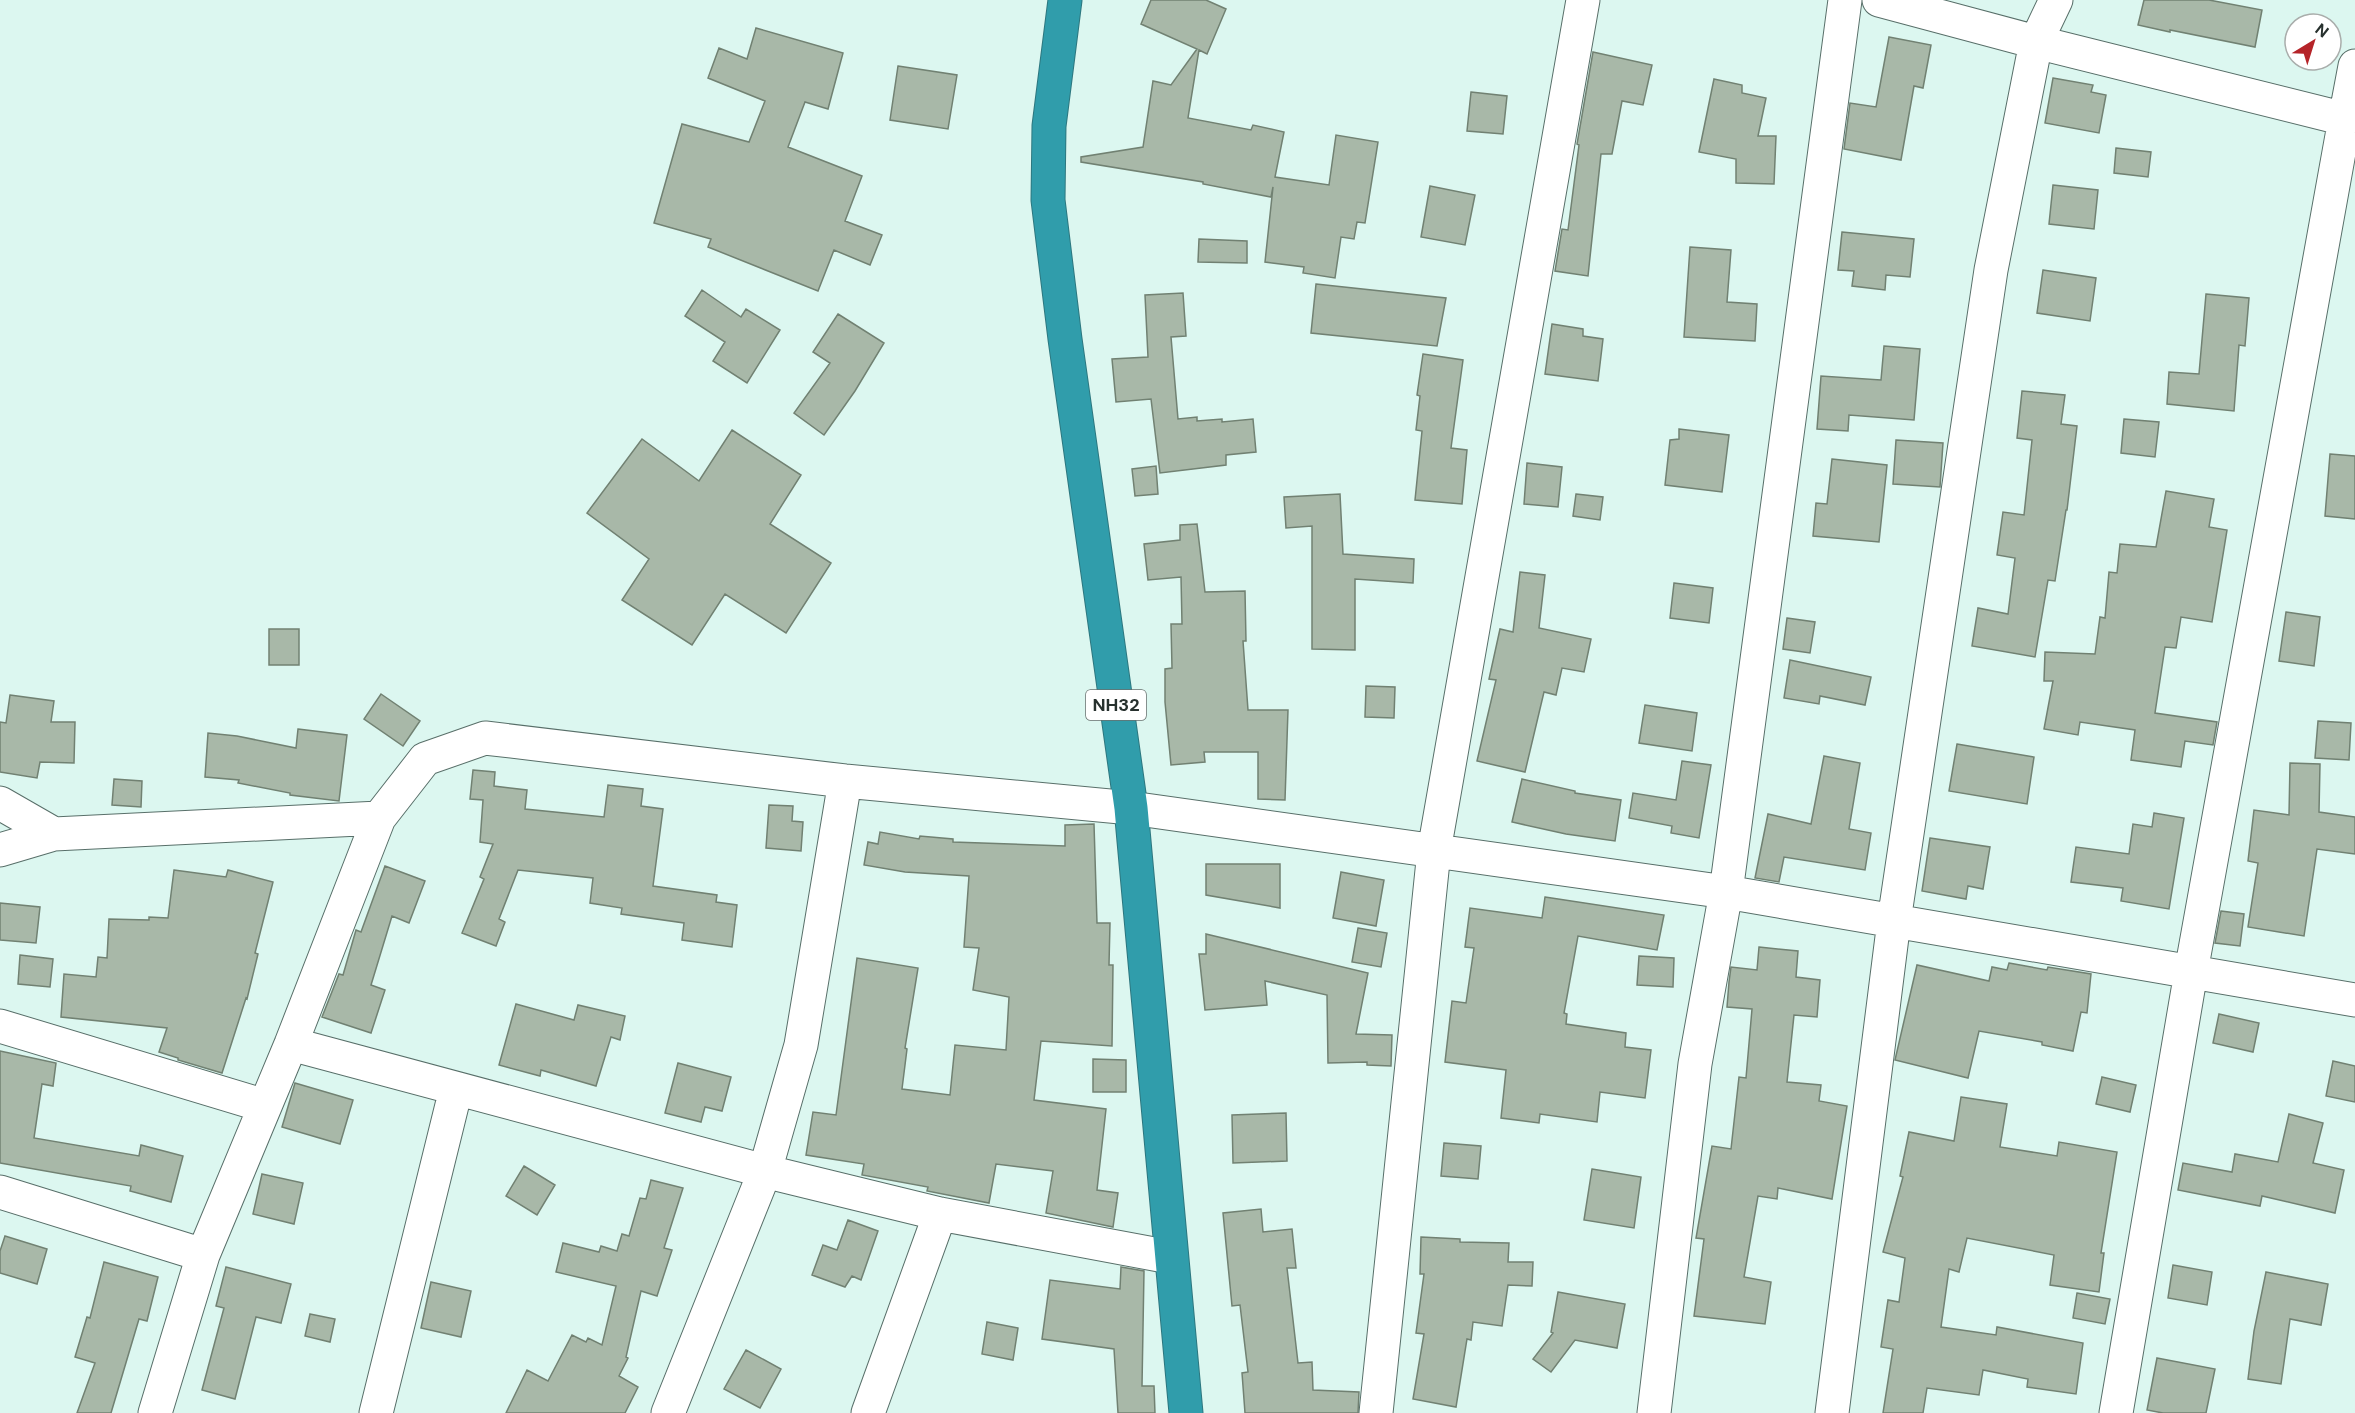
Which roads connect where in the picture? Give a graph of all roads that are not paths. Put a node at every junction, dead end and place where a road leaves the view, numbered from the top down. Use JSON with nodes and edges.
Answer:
{"nodes":[{"id":1,"x":1065,"y":0,"type":"edge"},
{"id":2,"x":1584,"y":0,"type":"edge"},
{"id":3,"x":1845,"y":0,"type":"edge"},
{"id":4,"x":1879,"y":0,"type":"edge"},
{"id":5,"x":2056,"y":0,"type":"edge"},
{"id":6,"x":2036,"y":42,"type":"junction"},
{"id":7,"x":2355,"y":66,"type":"edge"},
{"id":8,"x":2345,"y":119,"type":"junction"},
{"id":9,"x":845,"y":781,"type":"junction"},
{"id":10,"x":0,"y":803,"type":"edge"},
{"id":11,"x":1131,"y":808,"type":"junction"},
{"id":12,"x":379,"y":818,"type":"junction"},
{"id":13,"x":54,"y":834,"type":"junction"},
{"id":14,"x":0,"y":850,"type":"edge"},
{"id":15,"x":1434,"y":851,"type":"junction"},
{"id":16,"x":1726,"y":892,"type":"junction"},
{"id":17,"x":1894,"y":921,"type":"junction"},
{"id":18,"x":2191,"y":972,"type":"junction"},
{"id":19,"x":2355,"y":1000,"type":"edge"},
{"id":20,"x":0,"y":1026,"type":"edge"},
{"id":21,"x":291,"y":1044,"type":"junction"},
{"id":22,"x":456,"y":1089,"type":"junction"},
{"id":23,"x":265,"y":1106,"type":"junction"},
{"id":24,"x":765,"y":1171,"type":"junction"},
{"id":25,"x":0,"y":1192,"type":"edge"},
{"id":26,"x":940,"y":1214,"type":"junction"},
{"id":27,"x":203,"y":1255,"type":"junction"},
{"id":28,"x":1170,"y":1257,"type":"junction"},
{"id":29,"x":155,"y":1413,"type":"edge"},
{"id":30,"x":376,"y":1413,"type":"edge"},
{"id":31,"x":668,"y":1413,"type":"edge"},
{"id":32,"x":868,"y":1413,"type":"edge"},
{"id":33,"x":1186,"y":1413,"type":"edge"},
{"id":34,"x":1377,"y":1413,"type":"edge"},
{"id":35,"x":1654,"y":1413,"type":"edge"},
{"id":36,"x":1832,"y":1413,"type":"edge"},
{"id":37,"x":2116,"y":1413,"type":"edge"}],
"edges":[{"from":1,"to":11,"type":"highway","number":"NH32"},
{"from":2,"to":15,"type":"street"},
{"from":3,"to":16,"type":"street"},
{"from":4,"to":6,"type":"street"},
{"from":5,"to":6,"type":"street"},
{"from":6,"to":8,"type":"street"},
{"from":6,"to":17,"type":"street"},
{"from":7,"to":8,"type":"street"},
{"from":8,"to":18,"type":"street"},
{"from":9,"to":11,"type":"street"},
{"from":9,"to":12,"type":"street"},
{"from":9,"to":24,"type":"street"},
{"from":10,"to":13,"type":"street"},
{"from":11,"to":15,"type":"street"},
{"from":11,"to":28,"type":"highway","number":"NH32"},
{"from":12,"to":13,"type":"street"},
{"from":12,"to":21,"type":"street"},
{"from":13,"to":14,"type":"street"},
{"from":15,"to":16,"type":"street"},
{"from":15,"to":34,"type":"street"},
{"from":16,"to":17,"type":"street"},
{"from":16,"to":35,"type":"street"},
{"from":17,"to":18,"type":"street"},
{"from":17,"to":36,"type":"street"},
{"from":18,"to":19,"type":"street"},
{"from":18,"to":37,"type":"street"},
{"from":20,"to":23,"type":"street"},
{"from":21,"to":22,"type":"street"},
{"from":21,"to":23,"type":"street"},
{"from":22,"to":24,"type":"street"},
{"from":22,"to":30,"type":"street"},
{"from":23,"to":27,"type":"street"},
{"from":24,"to":26,"type":"street"},
{"from":24,"to":31,"type":"street"},
{"from":25,"to":27,"type":"street"},
{"from":26,"to":28,"type":"street"},
{"from":26,"to":32,"type":"street"},
{"from":27,"to":29,"type":"street"},
{"from":28,"to":33,"type":"highway","number":"NH32"}]}
